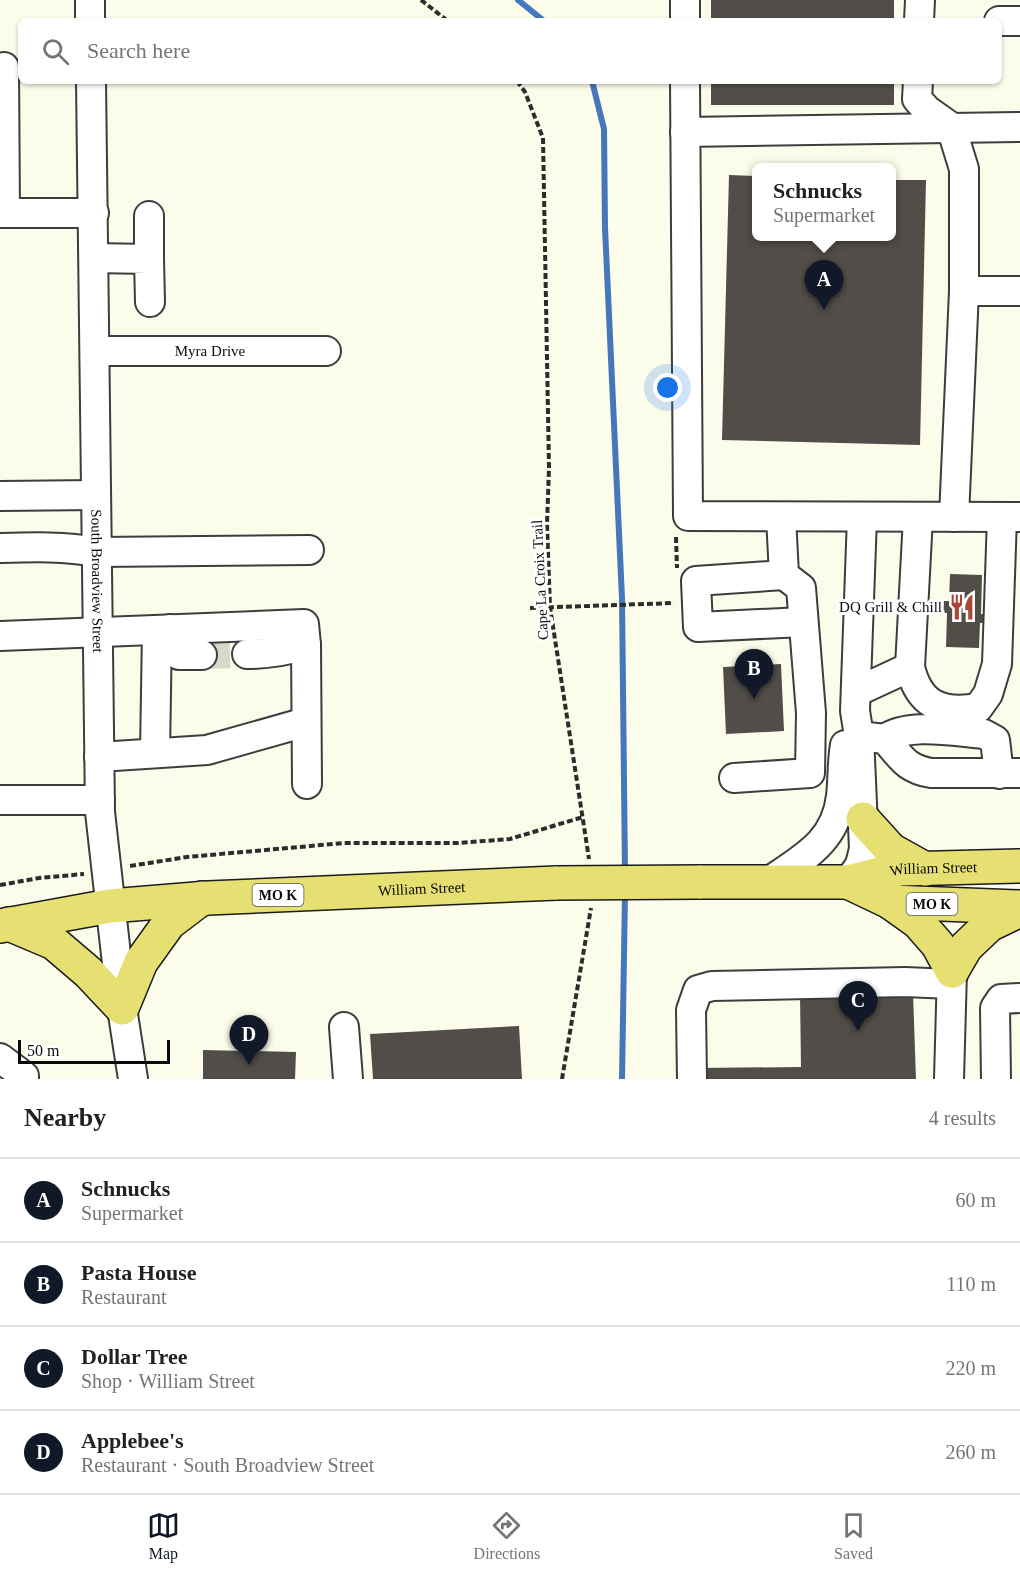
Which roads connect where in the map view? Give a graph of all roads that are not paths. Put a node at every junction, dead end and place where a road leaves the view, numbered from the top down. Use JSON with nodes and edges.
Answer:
{"nodes":[{"id":1,"x":90,"y":0,"type":"edge"},
{"id":2,"x":685,"y":0,"type":"edge"},
{"id":3,"x":920,"y":0,"type":"edge"},
{"id":4,"x":90,"y":18,"type":"edge"},
{"id":5,"x":685,"y":18,"type":"edge"},
{"id":6,"x":919,"y":18,"type":"edge"},
{"id":7,"x":1002,"y":21,"type":"edge"},
{"id":8,"x":1020,"y":21,"type":"edge"},
{"id":9,"x":8,"y":67,"type":"edge"},
{"id":10,"x":91,"y":84,"type":"edge"},
{"id":11,"x":685,"y":84,"type":"edge"},
{"id":12,"x":918,"y":84,"type":"edge"},
{"id":13,"x":951,"y":127,"type":"junction"},
{"id":14,"x":1020,"y":127,"type":"edge"},
{"id":15,"x":685,"y":132,"type":"junction"},
{"id":16,"x":3,"y":213,"type":"edge"},
{"id":17,"x":93,"y":213,"type":"junction"},
{"id":18,"x":149,"y":216,"type":"dead end"},
{"id":19,"x":94,"y":258,"type":"junction"},
{"id":20,"x":149,"y":259,"type":"junction"},
{"id":21,"x":964,"y":291,"type":"junction"},
{"id":22,"x":1020,"y":291,"type":"edge"},
{"id":23,"x":150,"y":302,"type":"dead end"},
{"id":24,"x":96,"y":351,"type":"junction"},
{"id":25,"x":326,"y":351,"type":"dead end"},
{"id":26,"x":96,"y":495,"type":"junction"},
{"id":27,"x":0,"y":496,"type":"edge"},
{"id":28,"x":781,"y":517,"type":"junction"},
{"id":29,"x":862,"y":517,"type":"junction"},
{"id":30,"x":918,"y":517,"type":"junction"},
{"id":31,"x":954,"y":517,"type":"junction"},
{"id":32,"x":1011,"y":517,"type":"edge"},
{"id":33,"x":0,"y":548,"type":"edge"},
{"id":34,"x":309,"y":550,"type":"dead end"},
{"id":35,"x":97,"y":552,"type":"junction"},
{"id":36,"x":784,"y":575,"type":"junction"},
{"id":37,"x":804,"y":622,"type":"junction"},
{"id":38,"x":163,"y":629,"type":"junction"},
{"id":39,"x":99,"y":632,"type":"junction"},
{"id":40,"x":0,"y":636,"type":"edge"},
{"id":41,"x":306,"y":645,"type":"junction"},
{"id":42,"x":247,"y":654,"type":"tunnel mouth"},
{"id":43,"x":202,"y":655,"type":"tunnel mouth"},
{"id":44,"x":910,"y":667,"type":"junction"},
{"id":45,"x":811,"y":713,"type":"junction"},
{"id":46,"x":864,"y":719,"type":"junction"},
{"id":47,"x":306,"y":722,"type":"junction"},
{"id":48,"x":155,"y":753,"type":"junction"},
{"id":49,"x":99,"y":757,"type":"junction"},
{"id":50,"x":1009,"y":774,"type":"edge"},
{"id":51,"x":734,"y":778,"type":"dead end"},
{"id":52,"x":307,"y":784,"type":"dead end"},
{"id":53,"x":0,"y":800,"type":"edge"},
{"id":54,"x":100,"y":800,"type":"junction"},
{"id":55,"x":863,"y":819,"type":"junction"},
{"id":56,"x":1020,"y":866,"type":"edge"},
{"id":57,"x":925,"y":869,"type":"junction"},
{"id":58,"x":768,"y":882,"type":"junction"},
{"id":59,"x":848,"y":882,"type":"junction"},
{"id":60,"x":202,"y":898,"type":"junction"},
{"id":61,"x":890,"y":902,"type":"junction"},
{"id":62,"x":110,"y":906,"type":"junction"},
{"id":63,"x":1020,"y":908,"type":"edge"},
{"id":64,"x":5,"y":925,"type":"edge"},
{"id":65,"x":951,"y":978,"type":"junction"},
{"id":66,"x":1020,"y":998,"type":"edge"},
{"id":67,"x":122,"y":1008,"type":"junction"},
{"id":68,"x":344,"y":1027,"type":"dead end"},
{"id":69,"x":0,"y":1058,"type":"edge"},
{"id":70,"x":24,"y":1079,"type":"edge"},
{"id":71,"x":133,"y":1079,"type":"edge"},
{"id":72,"x":348,"y":1079,"type":"edge"},
{"id":73,"x":692,"y":1079,"type":"edge"},
{"id":74,"x":950,"y":1079,"type":"edge"},
{"id":75,"x":996,"y":1079,"type":"edge"}],
"edges":[{"from":1,"to":4,"type":"street"},
{"from":2,"to":5,"type":"street"},
{"from":3,"to":6,"type":"street"},
{"from":7,"to":8,"type":"street"},
{"from":9,"to":16,"type":"street"},
{"from":10,"to":17,"type":"street","name":"South Broadview Street"},
{"from":11,"to":15,"type":"street"},
{"from":12,"to":13,"type":"street"},
{"from":13,"to":14,"type":"street"},
{"from":13,"to":15,"type":"street"},
{"from":13,"to":21,"type":"street"},
{"from":15,"to":28,"type":"street"},
{"from":16,"to":17,"type":"street"},
{"from":17,"to":19,"type":"street","name":"South Broadview Street"},
{"from":18,"to":20,"type":"street"},
{"from":19,"to":20,"type":"street"},
{"from":19,"to":24,"type":"street","name":"South Broadview Street"},
{"from":20,"to":23,"type":"street"},
{"from":21,"to":22,"type":"street"},
{"from":21,"to":31,"type":"street"},
{"from":24,"to":25,"type":"street","name":"Myra Drive"},
{"from":24,"to":26,"type":"street","name":"South Broadview Street"},
{"from":26,"to":27,"type":"street"},
{"from":26,"to":35,"type":"street","name":"South Broadview Street"},
{"from":28,"to":29,"type":"street"},
{"from":28,"to":36,"type":"street"},
{"from":29,"to":30,"type":"street"},
{"from":29,"to":46,"type":"street"},
{"from":30,"to":31,"type":"street"},
{"from":30,"to":44,"type":"street"},
{"from":31,"to":32,"type":"street"},
{"from":32,"to":44,"type":"street"},
{"from":33,"to":35,"type":"street"},
{"from":34,"to":35,"type":"street"},
{"from":35,"to":39,"type":"street","name":"South Broadview Street"},
{"from":36,"to":37,"type":"street"},
{"from":36,"to":37,"type":"street"},
{"from":37,"to":45,"type":"street"},
{"from":38,"to":39,"type":"street"},
{"from":38,"to":41,"type":"street"},
{"from":38,"to":43,"type":"street"},
{"from":38,"to":48,"type":"street"},
{"from":39,"to":40,"type":"street"},
{"from":39,"to":49,"type":"street","name":"South Broadview Street"},
{"from":41,"to":42,"type":"street"},
{"from":41,"to":47,"type":"street"},
{"from":44,"to":46,"type":"street"},
{"from":45,"to":46,"type":"street"},
{"from":45,"to":51,"type":"street"},
{"from":46,"to":50,"type":"street"},
{"from":46,"to":50,"type":"street"},
{"from":46,"to":55,"type":"street"},
{"from":46,"to":58,"type":"street"},
{"from":47,"to":48,"type":"street"},
{"from":47,"to":52,"type":"street"},
{"from":48,"to":49,"type":"street"},
{"from":49,"to":54,"type":"street","name":"South Broadview Street"},
{"from":53,"to":54,"type":"street"},
{"from":54,"to":62,"type":"street","name":"South Broadview Street"},
{"from":55,"to":57,"type":"main road"},
{"from":55,"to":59,"type":"street"},
{"from":56,"to":57,"type":"main road","name":"William Street","number":"MO K"},
{"from":57,"to":59,"type":"main road","name":"William Street","number":"MO K"},
{"from":58,"to":59,"type":"main road","name":"William Street","number":"MO K"},
{"from":58,"to":60,"type":"main road","name":"William Street","number":"MO K","bridge":true},
{"from":59,"to":61,"type":"main road","name":"William Street","number":"MO K"},
{"from":60,"to":62,"type":"main road","name":"William Street","number":"MO K"},
{"from":60,"to":67,"type":"main road"},
{"from":61,"to":63,"type":"main road","name":"William Street","number":"MO K"},
{"from":61,"to":65,"type":"main road"},
{"from":62,"to":64,"type":"main road","name":"William Street","number":"MO K"},
{"from":62,"to":67,"type":"street","name":"South Broadview Street"},
{"from":63,"to":65,"type":"main road"},
{"from":64,"to":67,"type":"main road"},
{"from":65,"to":73,"type":"street"},
{"from":65,"to":74,"type":"street"},
{"from":66,"to":75,"type":"street"},
{"from":67,"to":71,"type":"street","name":"South Broadview Street"},
{"from":68,"to":72,"type":"street"},
{"from":69,"to":70,"type":"street"}]}
